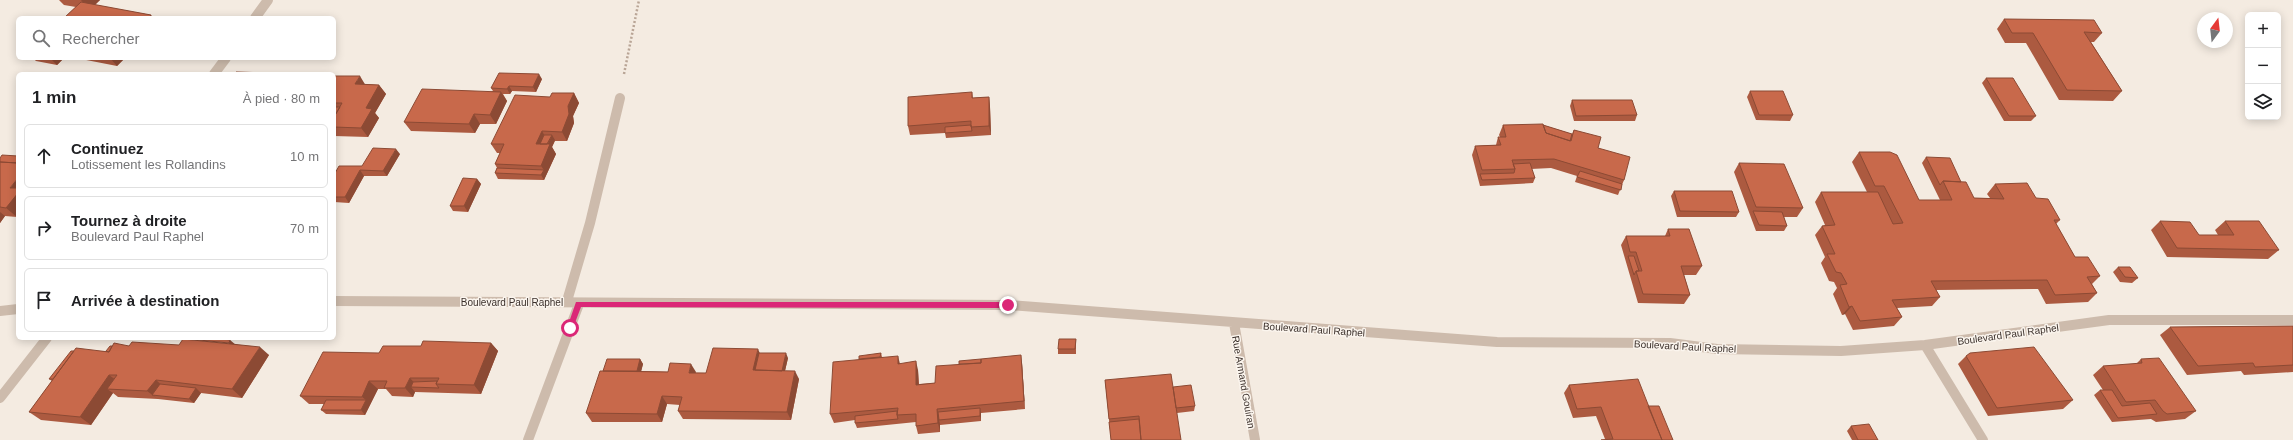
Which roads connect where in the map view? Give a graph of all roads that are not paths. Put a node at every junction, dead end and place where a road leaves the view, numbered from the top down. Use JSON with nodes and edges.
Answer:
{"nodes":[{"id":1,"x":268,"y":0,"type":"edge"},
{"id":2,"x":256,"y":16,"type":"edge"},
{"id":3,"x":224,"y":60,"type":"edge"},
{"id":4,"x":216,"y":72,"type":"edge"},
{"id":5,"x":620,"y":98,"type":"road end"},
{"id":6,"x":336,"y":301,"type":"edge"},
{"id":7,"x":567,"y":301,"type":"junction"},
{"id":8,"x":579,"y":304,"type":"junction"},
{"id":9,"x":16,"y":309,"type":"edge"},
{"id":10,"x":0,"y":311,"type":"edge"},
{"id":11,"x":2293,"y":320,"type":"edge"},
{"id":12,"x":1234,"y":323,"type":"junction"},
{"id":13,"x":45,"y":340,"type":"edge"},
{"id":14,"x":1925,"y":345,"type":"junction"},
{"id":15,"x":0,"y":398,"type":"edge"},
{"id":16,"x":528,"y":440,"type":"edge"},
{"id":17,"x":1255,"y":440,"type":"edge"},
{"id":18,"x":1983,"y":440,"type":"edge"}],
"edges":[{"from":1,"to":2,"type":"street"},
{"from":3,"to":4,"type":"street"},
{"from":5,"to":7,"type":"street"},
{"from":6,"to":7,"type":"street","name":"Boulevard Paul Raphel"},
{"from":7,"to":8,"type":"street","name":"Boulevard Paul Raphel"},
{"from":8,"to":12,"type":"street","name":"Boulevard Paul Raphel"},
{"from":8,"to":16,"type":"street"},
{"from":9,"to":10,"type":"street"},
{"from":11,"to":14,"type":"street","name":"Boulevard Paul Raphel"},
{"from":12,"to":14,"type":"street","name":"Boulevard Paul Raphel"},
{"from":12,"to":17,"type":"street","name":"Rue Armand Gouiran"},
{"from":13,"to":15,"type":"street"},
{"from":14,"to":18,"type":"street"}]}
